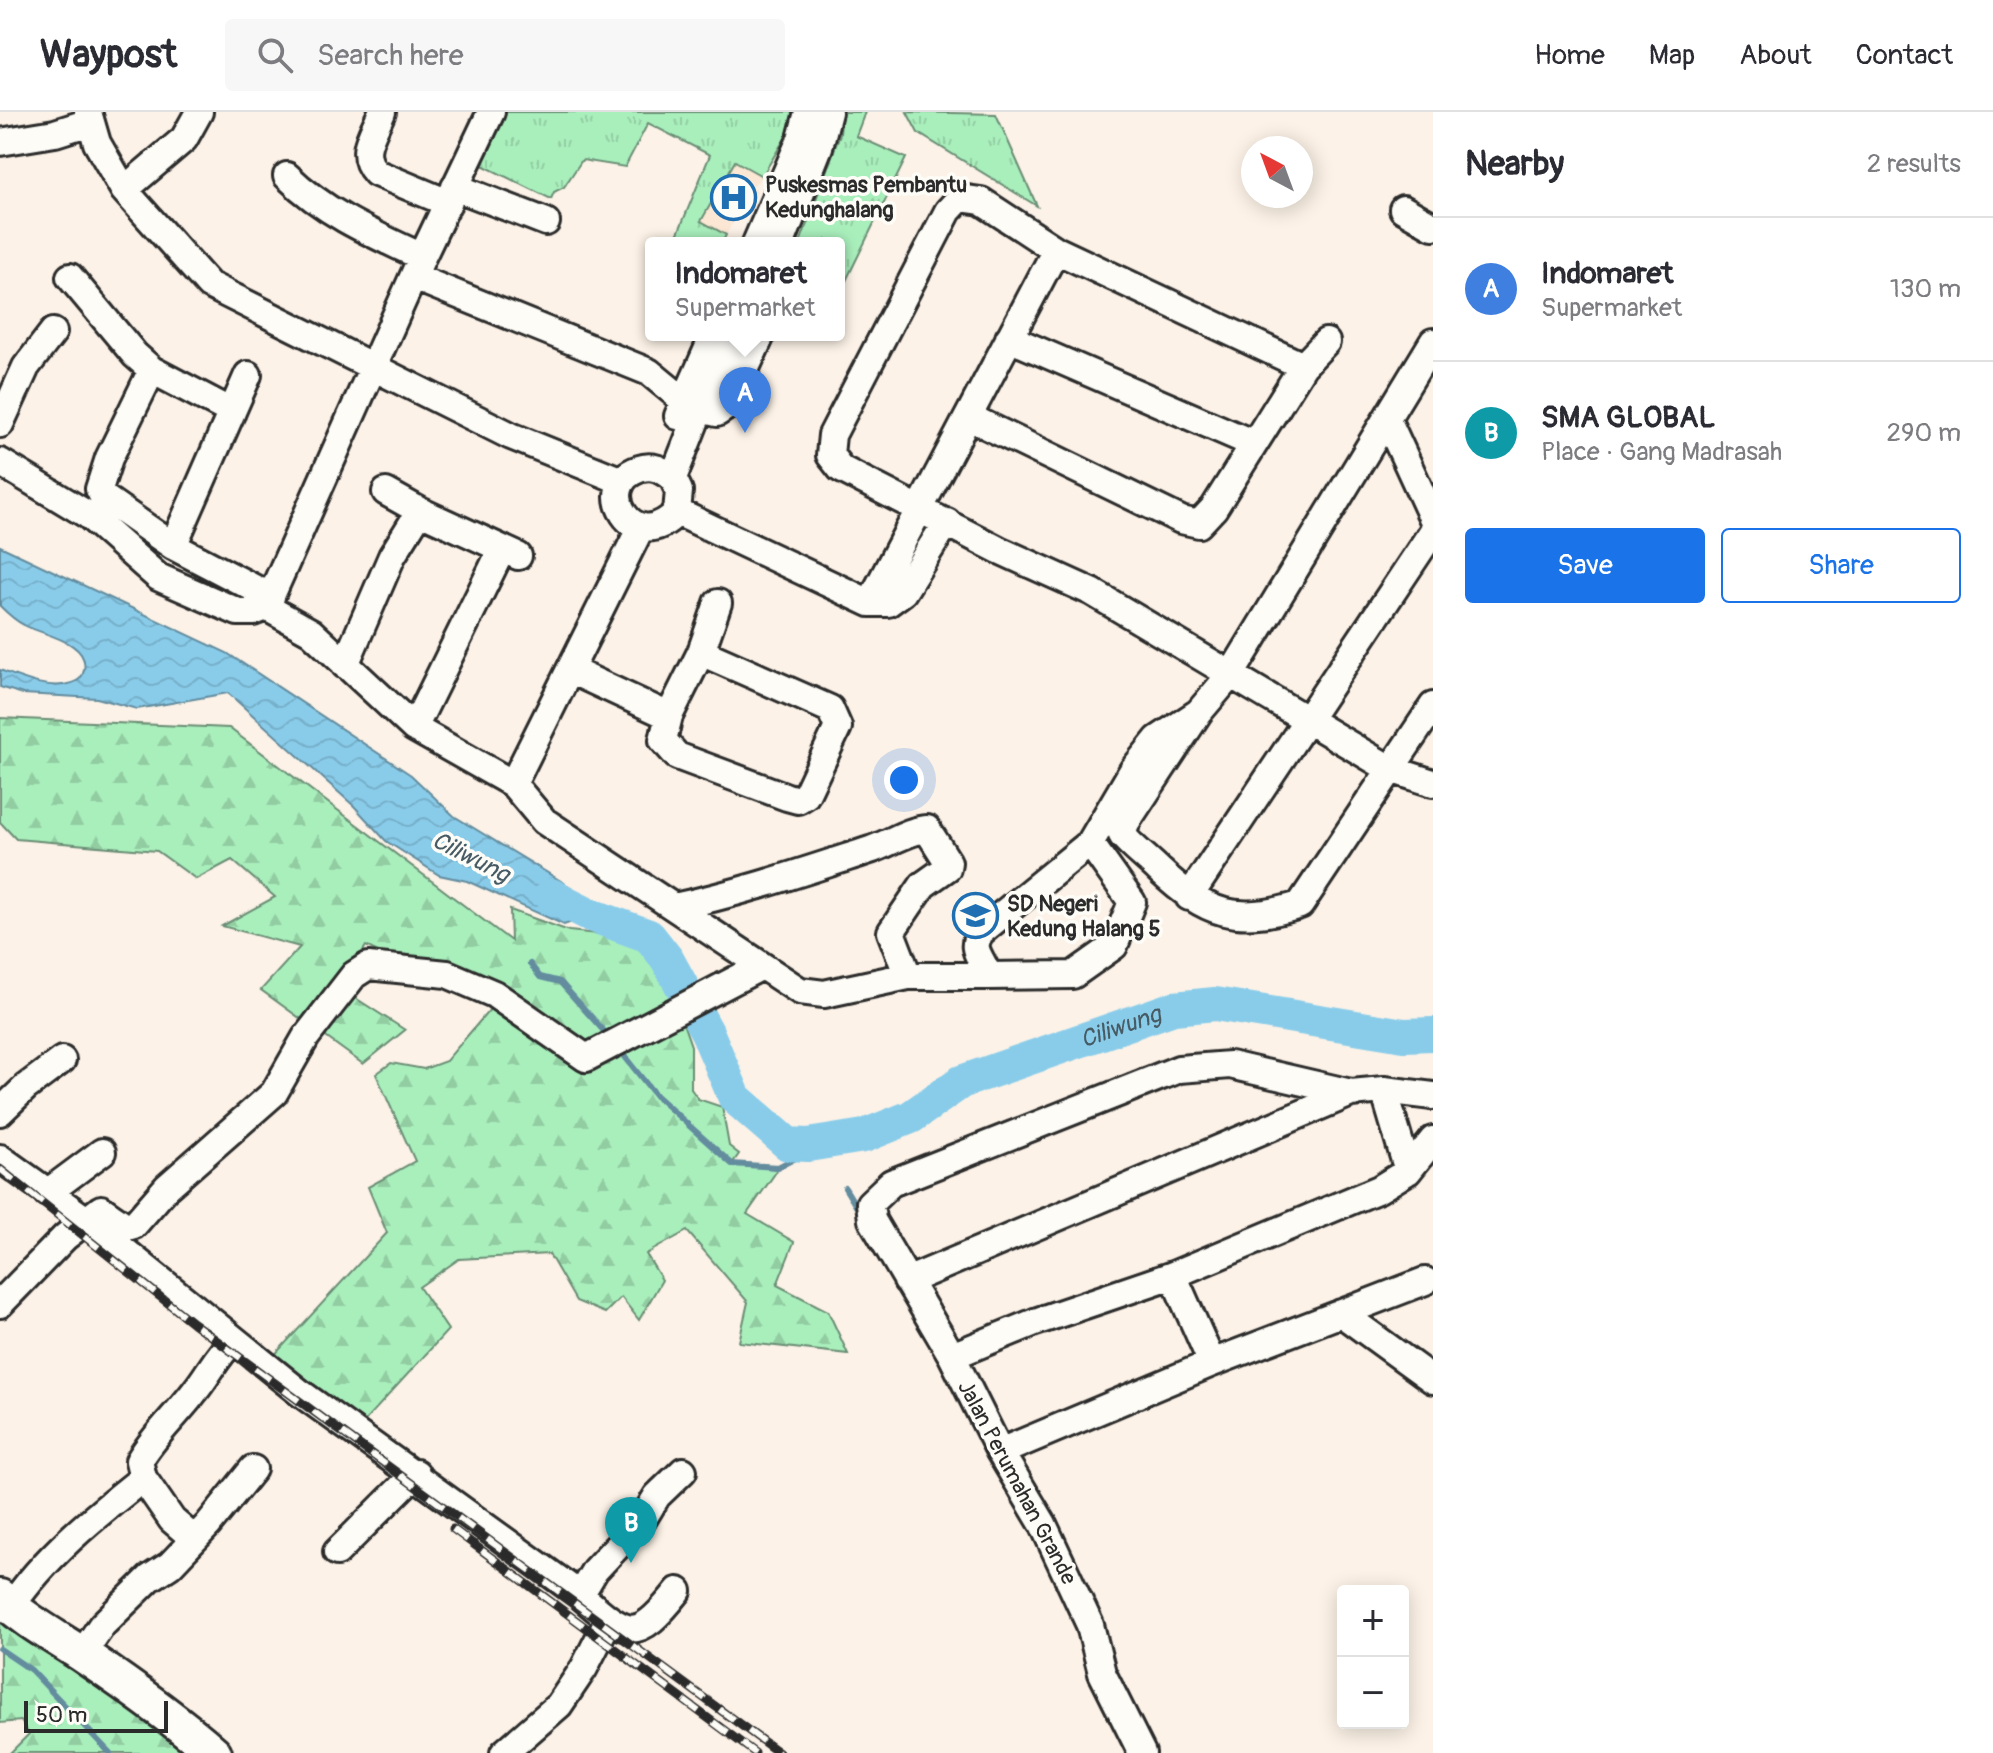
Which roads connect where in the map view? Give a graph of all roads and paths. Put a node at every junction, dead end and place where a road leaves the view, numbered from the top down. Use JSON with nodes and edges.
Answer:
{"nodes":[{"id":1,"x":199,"y":112,"type":"edge"},
{"id":2,"x":382,"y":112,"type":"edge"},
{"id":3,"x":491,"y":112,"type":"edge"},
{"id":4,"x":808,"y":112,"type":"edge"},
{"id":5,"x":828,"y":112,"type":"edge"},
{"id":6,"x":89,"y":117,"type":"edge"},
{"id":7,"x":0,"y":142,"type":"edge"},
{"id":8,"x":819,"y":147,"type":"junction"},
{"id":9,"x":287,"y":176,"type":"dead end"},
{"id":10,"x":124,"y":190,"type":"junction"},
{"id":11,"x":451,"y":195,"type":"junction"},
{"id":12,"x":1403,"y":209,"type":"dead end"},
{"id":13,"x":546,"y":222,"type":"dead end"},
{"id":14,"x":1433,"y":226,"type":"edge"},
{"id":15,"x":759,"y":237,"type":"edge"},
{"id":16,"x":783,"y":237,"type":"edge"},
{"id":17,"x":800,"y":237,"type":"edge"},
{"id":18,"x":1056,"y":250,"type":"junction"},
{"id":19,"x":418,"y":267,"type":"junction"},
{"id":20,"x":70,"y":277,"type":"dead end"},
{"id":21,"x":53,"y":332,"type":"dead end"},
{"id":22,"x":1009,"y":338,"type":"junction"},
{"id":23,"x":712,"y":341,"type":"edge"},
{"id":24,"x":735,"y":341,"type":"edge"},
{"id":25,"x":758,"y":341,"type":"edge"},
{"id":26,"x":1326,"y":342,"type":"dead end"},
{"id":27,"x":1433,"y":342,"type":"edge"},
{"id":28,"x":1303,"y":366,"type":"junction"},
{"id":29,"x":373,"y":367,"type":"junction"},
{"id":30,"x":152,"y":370,"type":"junction"},
{"id":31,"x":248,"y":375,"type":"dead end"},
{"id":32,"x":692,"y":405,"type":"junction"},
{"id":33,"x":232,"y":412,"type":"junction"},
{"id":34,"x":969,"y":417,"type":"junction"},
{"id":35,"x":1387,"y":419,"type":"junction"},
{"id":36,"x":0,"y":424,"type":"edge"},
{"id":37,"x":1254,"y":444,"type":"junction"},
{"id":38,"x":0,"y":462,"type":"edge"},
{"id":39,"x":666,"y":473,"type":"junction"},
{"id":40,"x":622,"y":481,"type":"junction"},
{"id":41,"x":386,"y":492,"type":"dead end"},
{"id":42,"x":922,"y":507,"type":"junction"},
{"id":43,"x":420,"y":511,"type":"junction"},
{"id":44,"x":677,"y":512,"type":"junction"},
{"id":45,"x":1433,"y":519,"type":"edge"},
{"id":46,"x":947,"y":522,"type":"junction"},
{"id":47,"x":641,"y":527,"type":"junction"},
{"id":48,"x":1433,"y":531,"type":"edge"},
{"id":49,"x":173,"y":546,"type":"junction"},
{"id":50,"x":268,"y":602,"type":"junction"},
{"id":51,"x":718,"y":603,"type":"dead end"},
{"id":52,"x":870,"y":603,"type":"junction"},
{"id":53,"x":701,"y":652,"type":"junction"},
{"id":54,"x":345,"y":665,"type":"junction"},
{"id":55,"x":570,"y":670,"type":"junction"},
{"id":56,"x":1232,"y":673,"type":"junction"},
{"id":57,"x":1433,"y":706,"type":"edge"},
{"id":58,"x":1199,"y":712,"type":"junction"},
{"id":59,"x":669,"y":716,"type":"junction"},
{"id":60,"x":1310,"y":719,"type":"junction"},
{"id":61,"x":414,"y":728,"type":"junction"},
{"id":62,"x":1390,"y":769,"type":"junction"},
{"id":63,"x":1433,"y":783,"type":"edge"},
{"id":64,"x":513,"y":784,"type":"junction"},
{"id":65,"x":1090,"y":843,"type":"junction"},
{"id":66,"x":1189,"y":897,"type":"junction"},
{"id":67,"x":674,"y":907,"type":"junction"},
{"id":68,"x":760,"y":967,"type":"junction"},
{"id":69,"x":908,"y":976,"type":"junction"},
{"id":70,"x":988,"y":976,"type":"junction"},
{"id":71,"x":62,"y":1060,"type":"dead end"},
{"id":72,"x":1384,"y":1090,"type":"junction"},
{"id":73,"x":1351,"y":1093,"type":"junction"},
{"id":74,"x":1433,"y":1096,"type":"edge"},
{"id":75,"x":0,"y":1112,"type":"edge"},
{"id":76,"x":1433,"y":1142,"type":"edge"},
{"id":77,"x":102,"y":1152,"type":"dead end"},
{"id":78,"x":0,"y":1158,"type":"edge"},
{"id":79,"x":1408,"y":1171,"type":"junction"},
{"id":80,"x":47,"y":1193,"type":"junction"},
{"id":81,"x":85,"y":1219,"type":"junction"},
{"id":82,"x":1173,"y":1275,"type":"junction"},
{"id":83,"x":907,"y":1281,"type":"junction"},
{"id":84,"x":1425,"y":1281,"type":"dead end"},
{"id":85,"x":0,"y":1304,"type":"edge"},
{"id":86,"x":1341,"y":1313,"type":"junction"},
{"id":87,"x":234,"y":1340,"type":"junction"},
{"id":88,"x":952,"y":1356,"type":"junction"},
{"id":89,"x":1212,"y":1363,"type":"junction"},
{"id":90,"x":1433,"y":1380,"type":"edge"},
{"id":91,"x":1000,"y":1452,"type":"junction"},
{"id":92,"x":253,"y":1469,"type":"dead end"},
{"id":93,"x":683,"y":1471,"type":"dead end"},
{"id":94,"x":416,"y":1473,"type":"junction"},
{"id":95,"x":143,"y":1478,"type":"junction"},
{"id":96,"x":194,"y":1539,"type":"junction"},
{"id":97,"x":337,"y":1552,"type":"dead end"},
{"id":98,"x":678,"y":1591,"type":"dead end"},
{"id":99,"x":580,"y":1595,"type":"junction"},
{"id":100,"x":6,"y":1602,"type":"edge"},
{"id":101,"x":609,"y":1619,"type":"junction"},
{"id":102,"x":82,"y":1654,"type":"junction"},
{"id":103,"x":214,"y":1753,"type":"edge"},
{"id":104,"x":504,"y":1753,"type":"edge"},
{"id":105,"x":1142,"y":1753,"type":"edge"}],
"edges":[{"from":1,"to":10,"type":"street"},
{"from":2,"to":11,"type":"street"},
{"from":3,"to":11,"type":"street"},
{"from":4,"to":15,"type":"street"},
{"from":5,"to":8,"type":"street"},
{"from":6,"to":7,"type":"street"},
{"from":6,"to":10,"type":"street"},
{"from":8,"to":16,"type":"street"},
{"from":8,"to":17,"type":"street"},
{"from":9,"to":19,"type":"street"},
{"from":10,"to":29,"type":"street"},
{"from":11,"to":13,"type":"street"},
{"from":11,"to":19,"type":"street"},
{"from":12,"to":14,"type":"street"},
{"from":18,"to":22,"type":"street"},
{"from":18,"to":28,"type":"street"},
{"from":18,"to":42,"type":"street"},
{"from":19,"to":29,"type":"street"},
{"from":19,"to":32,"type":"street"},
{"from":20,"to":30,"type":"street"},
{"from":21,"to":36,"type":"street"},
{"from":22,"to":34,"type":"street"},
{"from":22,"to":37,"type":"street"},
{"from":23,"to":32,"type":"street"},
{"from":24,"to":32,"type":"street"},
{"from":25,"to":32,"type":"street"},
{"from":26,"to":28,"type":"street"},
{"from":27,"to":35,"type":"street"},
{"from":28,"to":37,"type":"street"},
{"from":29,"to":40,"type":"street"},
{"from":29,"to":50,"type":"street"},
{"from":30,"to":33,"type":"street"},
{"from":30,"to":49,"type":"street"},
{"from":31,"to":33,"type":"street"},
{"from":32,"to":39,"type":"street"},
{"from":33,"to":49,"type":"street"},
{"from":34,"to":37,"type":"street"},
{"from":34,"to":42,"type":"street"},
{"from":35,"to":45,"type":"street"},
{"from":35,"to":56,"type":"street"},
{"from":38,"to":50,"type":"street"},
{"from":39,"to":40,"type":"street"},
{"from":39,"to":44,"type":"street"},
{"from":40,"to":47,"type":"street"},
{"from":41,"to":43,"type":"street"},
{"from":42,"to":46,"type":"street"},
{"from":42,"to":52,"type":"street"},
{"from":43,"to":54,"type":"street"},
{"from":43,"to":61,"type":"street"},
{"from":44,"to":47,"type":"street"},
{"from":44,"to":52,"type":"street"},
{"from":46,"to":52,"type":"street"},
{"from":46,"to":56,"type":"street"},
{"from":47,"to":55,"type":"street"},
{"from":48,"to":60,"type":"street"},
{"from":49,"to":50,"type":"street"},
{"from":50,"to":54,"type":"street"},
{"from":51,"to":53,"type":"street"},
{"from":53,"to":59,"type":"street"},
{"from":53,"to":59,"type":"street"},
{"from":54,"to":61,"type":"street"},
{"from":55,"to":59,"type":"street"},
{"from":55,"to":64,"type":"street"},
{"from":56,"to":58,"type":"street"},
{"from":56,"to":60,"type":"street"},
{"from":57,"to":62,"type":"street"},
{"from":58,"to":65,"type":"street"},
{"from":58,"to":66,"type":"street"},
{"from":60,"to":62,"type":"street"},
{"from":60,"to":66,"type":"street"},
{"from":61,"to":64,"type":"street"},
{"from":62,"to":63,"type":"street"},
{"from":62,"to":66,"type":"street"},
{"from":64,"to":67,"type":"street"},
{"from":65,"to":70,"type":"street"},
{"from":65,"to":70,"type":"street"},
{"from":67,"to":68,"type":"street"},
{"from":67,"to":69,"type":"street"},
{"from":68,"to":69,"type":"street"},
{"from":68,"to":81,"type":"street"},
{"from":69,"to":70,"type":"street"},
{"from":71,"to":75,"type":"street"},
{"from":72,"to":73,"type":"street"},
{"from":72,"to":74,"type":"street"},
{"from":72,"to":79,"type":"street"},
{"from":73,"to":83,"type":"street"},
{"from":73,"to":83,"type":"street","name":"Jalan Perumahan Grande"},
{"from":76,"to":79,"type":"street"},
{"from":77,"to":80,"type":"street"},
{"from":78,"to":80,"type":"street"},
{"from":79,"to":82,"type":"street"},
{"from":80,"to":81,"type":"street"},
{"from":81,"to":85,"type":"street"},
{"from":81,"to":87,"type":"street"},
{"from":82,"to":88,"type":"street"},
{"from":82,"to":89,"type":"street"},
{"from":83,"to":88,"type":"street","name":"Jalan Perumahan Grande"},
{"from":84,"to":86,"type":"street"},
{"from":86,"to":89,"type":"street"},
{"from":86,"to":90,"type":"street"},
{"from":87,"to":94,"type":"street"},
{"from":87,"to":95,"type":"street"},
{"from":88,"to":91,"type":"street","name":"Jalan Perumahan Grande"},
{"from":89,"to":91,"type":"street"},
{"from":91,"to":105,"type":"street","name":"Jalan Perumahan Grande"},
{"from":92,"to":96,"type":"street"},
{"from":93,"to":99,"type":"street"},
{"from":94,"to":97,"type":"street"},
{"from":94,"to":99,"type":"street"},
{"from":95,"to":96,"type":"street"},
{"from":95,"to":100,"type":"street"},
{"from":96,"to":102,"type":"street"},
{"from":98,"to":101,"type":"street"},
{"from":99,"to":101,"type":"street"},
{"from":100,"to":102,"type":"main road"},
{"from":101,"to":104,"type":"street"},
{"from":102,"to":103,"type":"main road"}]}
